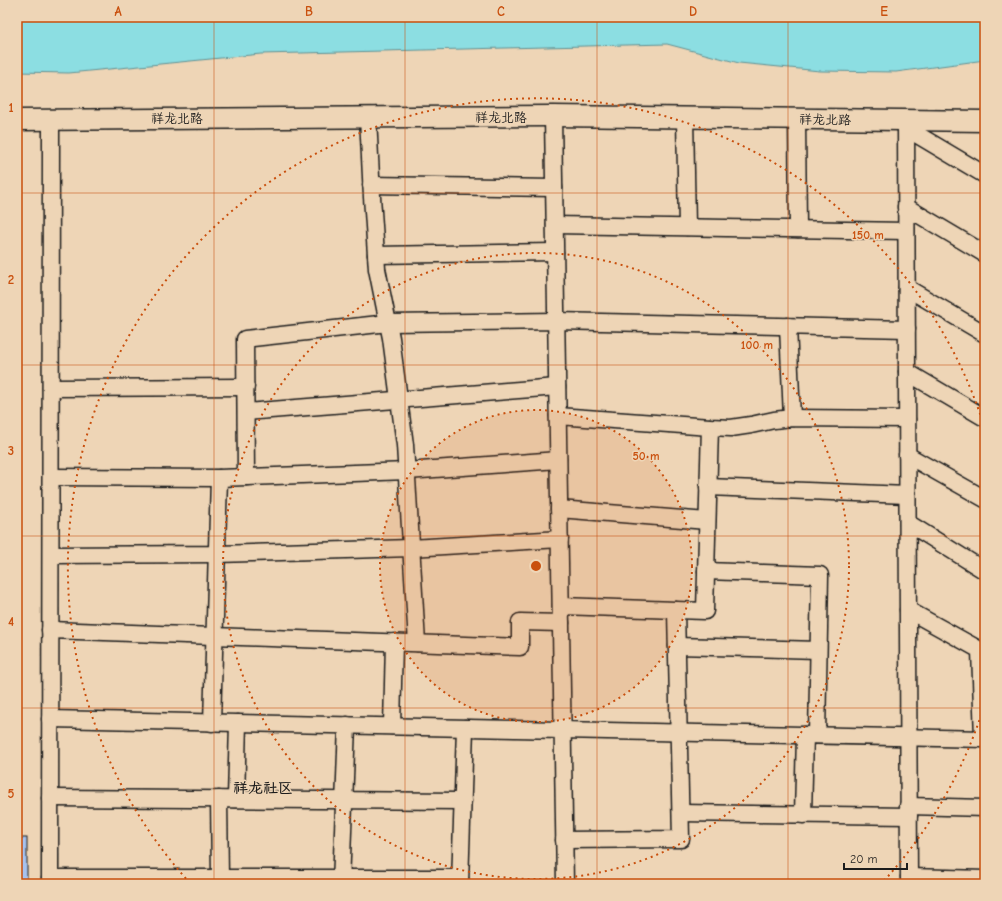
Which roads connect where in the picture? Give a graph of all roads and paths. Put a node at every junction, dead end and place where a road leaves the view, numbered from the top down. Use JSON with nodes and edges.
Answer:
{"nodes":[{"id":1,"x":553,"y":116,"type":"junction"},
{"id":2,"x":368,"y":117,"type":"junction"},
{"id":3,"x":685,"y":118,"type":"junction"},
{"id":4,"x":51,"y":119,"type":"junction"},
{"id":5,"x":797,"y":119,"type":"junction"},
{"id":6,"x":17,"y":120,"type":"edge"},
{"id":7,"x":985,"y":121,"type":"edge"},
{"id":8,"x":906,"y":124,"type":"junction"},
{"id":9,"x":985,"y":175,"type":"edge"},
{"id":10,"x":371,"y":185,"type":"junction"},
{"id":11,"x":554,"y":188,"type":"junction"},
{"id":12,"x":906,"y":207,"type":"junction"},
{"id":13,"x":555,"y":225,"type":"junction"},
{"id":14,"x":687,"y":227,"type":"junction"},
{"id":15,"x":798,"y":229,"type":"junction"},
{"id":16,"x":906,"y":231,"type":"junction"},
{"id":17,"x":555,"y":252,"type":"junction"},
{"id":18,"x":985,"y":254,"type":"edge"},
{"id":19,"x":376,"y":255,"type":"junction"},
{"id":20,"x":907,"y":288,"type":"junction"},
{"id":21,"x":556,"y":321,"type":"junction"},
{"id":22,"x":388,"y":324,"type":"junction"},
{"id":23,"x":788,"y":326,"type":"junction"},
{"id":24,"x":907,"y":329,"type":"junction"},
{"id":25,"x":985,"y":334,"type":"edge"},
{"id":26,"x":907,"y":372,"type":"junction"},
{"id":27,"x":246,"y":387,"type":"junction"},
{"id":28,"x":557,"y":387,"type":"junction"},
{"id":29,"x":51,"y":388,"type":"junction"},
{"id":30,"x":400,"y":400,"type":"junction"},
{"id":31,"x":246,"y":412,"type":"junction"},
{"id":32,"x":558,"y":416,"type":"junction"},
{"id":33,"x":792,"y":418,"type":"junction"},
{"id":34,"x":985,"y":418,"type":"edge"},
{"id":35,"x":907,"y":419,"type":"junction"},
{"id":36,"x":710,"y":427,"type":"junction"},
{"id":37,"x":907,"y":454,"type":"junction"},
{"id":38,"x":558,"y":460,"type":"junction"},
{"id":39,"x":407,"y":471,"type":"junction"},
{"id":40,"x":51,"y":477,"type":"junction"},
{"id":41,"x":246,"y":477,"type":"junction"},
{"id":42,"x":219,"y":478,"type":"junction"},
{"id":43,"x":708,"y":487,"type":"junction"},
{"id":44,"x":907,"y":495,"type":"junction"},
{"id":45,"x":985,"y":499,"type":"edge"},
{"id":46,"x":559,"y":509,"type":"junction"},
{"id":47,"x":707,"y":522,"type":"junction"},
{"id":48,"x":908,"y":523,"type":"junction"},
{"id":49,"x":560,"y":539,"type":"junction"},
{"id":50,"x":412,"y":548,"type":"junction"},
{"id":51,"x":217,"y":554,"type":"junction"},
{"id":52,"x":51,"y":555,"type":"junction"},
{"id":53,"x":706,"y":571,"type":"junction"},
{"id":54,"x":985,"y":571,"type":"edge"},
{"id":55,"x":561,"y":606,"type":"junction"},
{"id":56,"x":676,"y":610,"type":"junction"},
{"id":57,"x":908,"y":610,"type":"junction"},
{"id":58,"x":561,"y":623,"type":"junction"},
{"id":59,"x":50,"y":630,"type":"junction"},
{"id":60,"x":214,"y":636,"type":"junction"},
{"id":61,"x":394,"y":642,"type":"junction"},
{"id":62,"x":417,"y":643,"type":"junction"},
{"id":63,"x":677,"y":646,"type":"junction"},
{"id":64,"x":982,"y":647,"type":"edge"},
{"id":65,"x":818,"y":650,"type":"junction"},
{"id":66,"x":50,"y":719,"type":"junction"},
{"id":67,"x":212,"y":722,"type":"junction"},
{"id":68,"x":238,"y":723,"type":"junction"},
{"id":69,"x":347,"y":725,"type":"junction"},
{"id":70,"x":392,"y":726,"type":"junction"},
{"id":71,"x":465,"y":728,"type":"junction"},
{"id":72,"x":563,"y":730,"type":"junction"},
{"id":73,"x":679,"y":732,"type":"junction"},
{"id":74,"x":811,"y":735,"type":"junction"},
{"id":75,"x":908,"y":737,"type":"junction"},
{"id":76,"x":984,"y":739,"type":"edge"},
{"id":77,"x":50,"y":798,"type":"junction"},
{"id":78,"x":219,"y":799,"type":"junction"},
{"id":79,"x":236,"y":799,"type":"junction"},
{"id":80,"x":344,"y":800,"type":"junction"},
{"id":81,"x":463,"y":801,"type":"junction"},
{"id":82,"x":985,"y":808,"type":"edge"},
{"id":83,"x":908,"y":811,"type":"junction"},
{"id":84,"x":680,"y":813,"type":"junction"},
{"id":85,"x":804,"y":815,"type":"junction"},
{"id":86,"x":564,"y":840,"type":"junction"},
{"id":87,"x":985,"y":879,"type":"edge"},
{"id":88,"x":210,"y":880,"type":"edge"},
{"id":89,"x":50,"y":881,"type":"edge"},
{"id":90,"x":341,"y":881,"type":"edge"},
{"id":91,"x":460,"y":881,"type":"edge"},
{"id":92,"x":909,"y":881,"type":"edge"},
{"id":93,"x":565,"y":884,"type":"edge"}],
"edges":[{"from":1,"to":2,"type":"street","name":"祥龙北路"},
{"from":1,"to":3,"type":"street","name":"祥龙北路"},
{"from":1,"to":11,"type":"street"},
{"from":2,"to":4,"type":"street","name":"祥龙北路"},
{"from":2,"to":10,"type":"street"},
{"from":3,"to":5,"type":"street","name":"祥龙北路"},
{"from":3,"to":14,"type":"street"},
{"from":4,"to":6,"type":"street","name":"祥龙北路"},
{"from":4,"to":29,"type":"street"},
{"from":5,"to":8,"type":"street","name":"祥龙北路"},
{"from":5,"to":15,"type":"street"},
{"from":7,"to":8,"type":"street","name":"祥龙北路"},
{"from":8,"to":9,"type":"street"},
{"from":8,"to":12,"type":"street"},
{"from":10,"to":11,"type":"street"},
{"from":10,"to":19,"type":"street"},
{"from":11,"to":13,"type":"street"},
{"from":12,"to":16,"type":"street"},
{"from":12,"to":18,"type":"street"},
{"from":13,"to":14,"type":"street"},
{"from":13,"to":17,"type":"street"},
{"from":14,"to":15,"type":"street"},
{"from":15,"to":16,"type":"street"},
{"from":16,"to":20,"type":"street"},
{"from":17,"to":19,"type":"street"},
{"from":17,"to":21,"type":"street"},
{"from":19,"to":22,"type":"street"},
{"from":20,"to":24,"type":"street"},
{"from":20,"to":25,"type":"street"},
{"from":21,"to":22,"type":"street"},
{"from":21,"to":23,"type":"street"},
{"from":21,"to":28,"type":"street"},
{"from":22,"to":27,"type":"street"},
{"from":22,"to":30,"type":"street"},
{"from":23,"to":24,"type":"street"},
{"from":23,"to":33,"type":"street"},
{"from":24,"to":26,"type":"street"},
{"from":26,"to":34,"type":"street"},
{"from":26,"to":35,"type":"street"},
{"from":27,"to":29,"type":"street"},
{"from":27,"to":31,"type":"street"},
{"from":28,"to":30,"type":"street"},
{"from":28,"to":32,"type":"street"},
{"from":29,"to":40,"type":"street"},
{"from":30,"to":31,"type":"street"},
{"from":30,"to":39,"type":"street"},
{"from":31,"to":41,"type":"street"},
{"from":32,"to":36,"type":"street"},
{"from":32,"to":38,"type":"street"},
{"from":33,"to":35,"type":"street"},
{"from":33,"to":36,"type":"street"},
{"from":35,"to":37,"type":"street"},
{"from":36,"to":43,"type":"street"},
{"from":37,"to":44,"type":"street"},
{"from":37,"to":45,"type":"street"},
{"from":38,"to":39,"type":"street"},
{"from":38,"to":46,"type":"street"},
{"from":39,"to":41,"type":"street"},
{"from":39,"to":50,"type":"street"},
{"from":40,"to":42,"type":"street"},
{"from":40,"to":52,"type":"street"},
{"from":41,"to":42,"type":"street"},
{"from":42,"to":51,"type":"street"},
{"from":43,"to":44,"type":"street"},
{"from":43,"to":47,"type":"street"},
{"from":44,"to":48,"type":"street"},
{"from":46,"to":47,"type":"street"},
{"from":46,"to":49,"type":"street"},
{"from":47,"to":53,"type":"street"},
{"from":48,"to":54,"type":"street"},
{"from":48,"to":57,"type":"street"},
{"from":49,"to":50,"type":"street"},
{"from":49,"to":55,"type":"street"},
{"from":50,"to":51,"type":"street"},
{"from":50,"to":62,"type":"street"},
{"from":51,"to":52,"type":"street"},
{"from":51,"to":60,"type":"street"},
{"from":52,"to":59,"type":"street"},
{"from":53,"to":56,"type":"street"},
{"from":53,"to":65,"type":"street"},
{"from":55,"to":56,"type":"street"},
{"from":55,"to":58,"type":"street"},
{"from":56,"to":63,"type":"street"},
{"from":57,"to":64,"type":"street"},
{"from":57,"to":75,"type":"street"},
{"from":58,"to":62,"type":"street"},
{"from":58,"to":72,"type":"street"},
{"from":59,"to":60,"type":"street"},
{"from":59,"to":66,"type":"street"},
{"from":60,"to":61,"type":"street"},
{"from":60,"to":67,"type":"street"},
{"from":61,"to":62,"type":"street"},
{"from":61,"to":70,"type":"street"},
{"from":63,"to":65,"type":"street"},
{"from":63,"to":73,"type":"street"},
{"from":64,"to":76,"type":"street"},
{"from":65,"to":74,"type":"street"},
{"from":66,"to":67,"type":"street"},
{"from":66,"to":77,"type":"street"},
{"from":67,"to":68,"type":"street"},
{"from":68,"to":69,"type":"street"},
{"from":68,"to":79,"type":"street"},
{"from":69,"to":70,"type":"street"},
{"from":69,"to":80,"type":"street"},
{"from":70,"to":71,"type":"street"},
{"from":71,"to":72,"type":"street"},
{"from":71,"to":81,"type":"street"},
{"from":72,"to":73,"type":"street"},
{"from":72,"to":86,"type":"street"},
{"from":73,"to":74,"type":"street"},
{"from":73,"to":84,"type":"street"},
{"from":74,"to":75,"type":"street"},
{"from":74,"to":85,"type":"street"},
{"from":75,"to":76,"type":"street"},
{"from":75,"to":83,"type":"street"},
{"from":77,"to":78,"type":"street"},
{"from":77,"to":89,"type":"street"},
{"from":78,"to":79,"type":"street"},
{"from":78,"to":88,"type":"street"},
{"from":79,"to":80,"type":"street"},
{"from":80,"to":81,"type":"street"},
{"from":80,"to":90,"type":"street"},
{"from":81,"to":91,"type":"street"},
{"from":82,"to":83,"type":"street"},
{"from":83,"to":85,"type":"street"},
{"from":83,"to":92,"type":"street"},
{"from":84,"to":85,"type":"street"},
{"from":84,"to":86,"type":"street"},
{"from":86,"to":93,"type":"street"},
{"from":87,"to":92,"type":"street"},
{"from":88,"to":89,"type":"street"},
{"from":88,"to":90,"type":"street"},
{"from":90,"to":91,"type":"street"}]}
